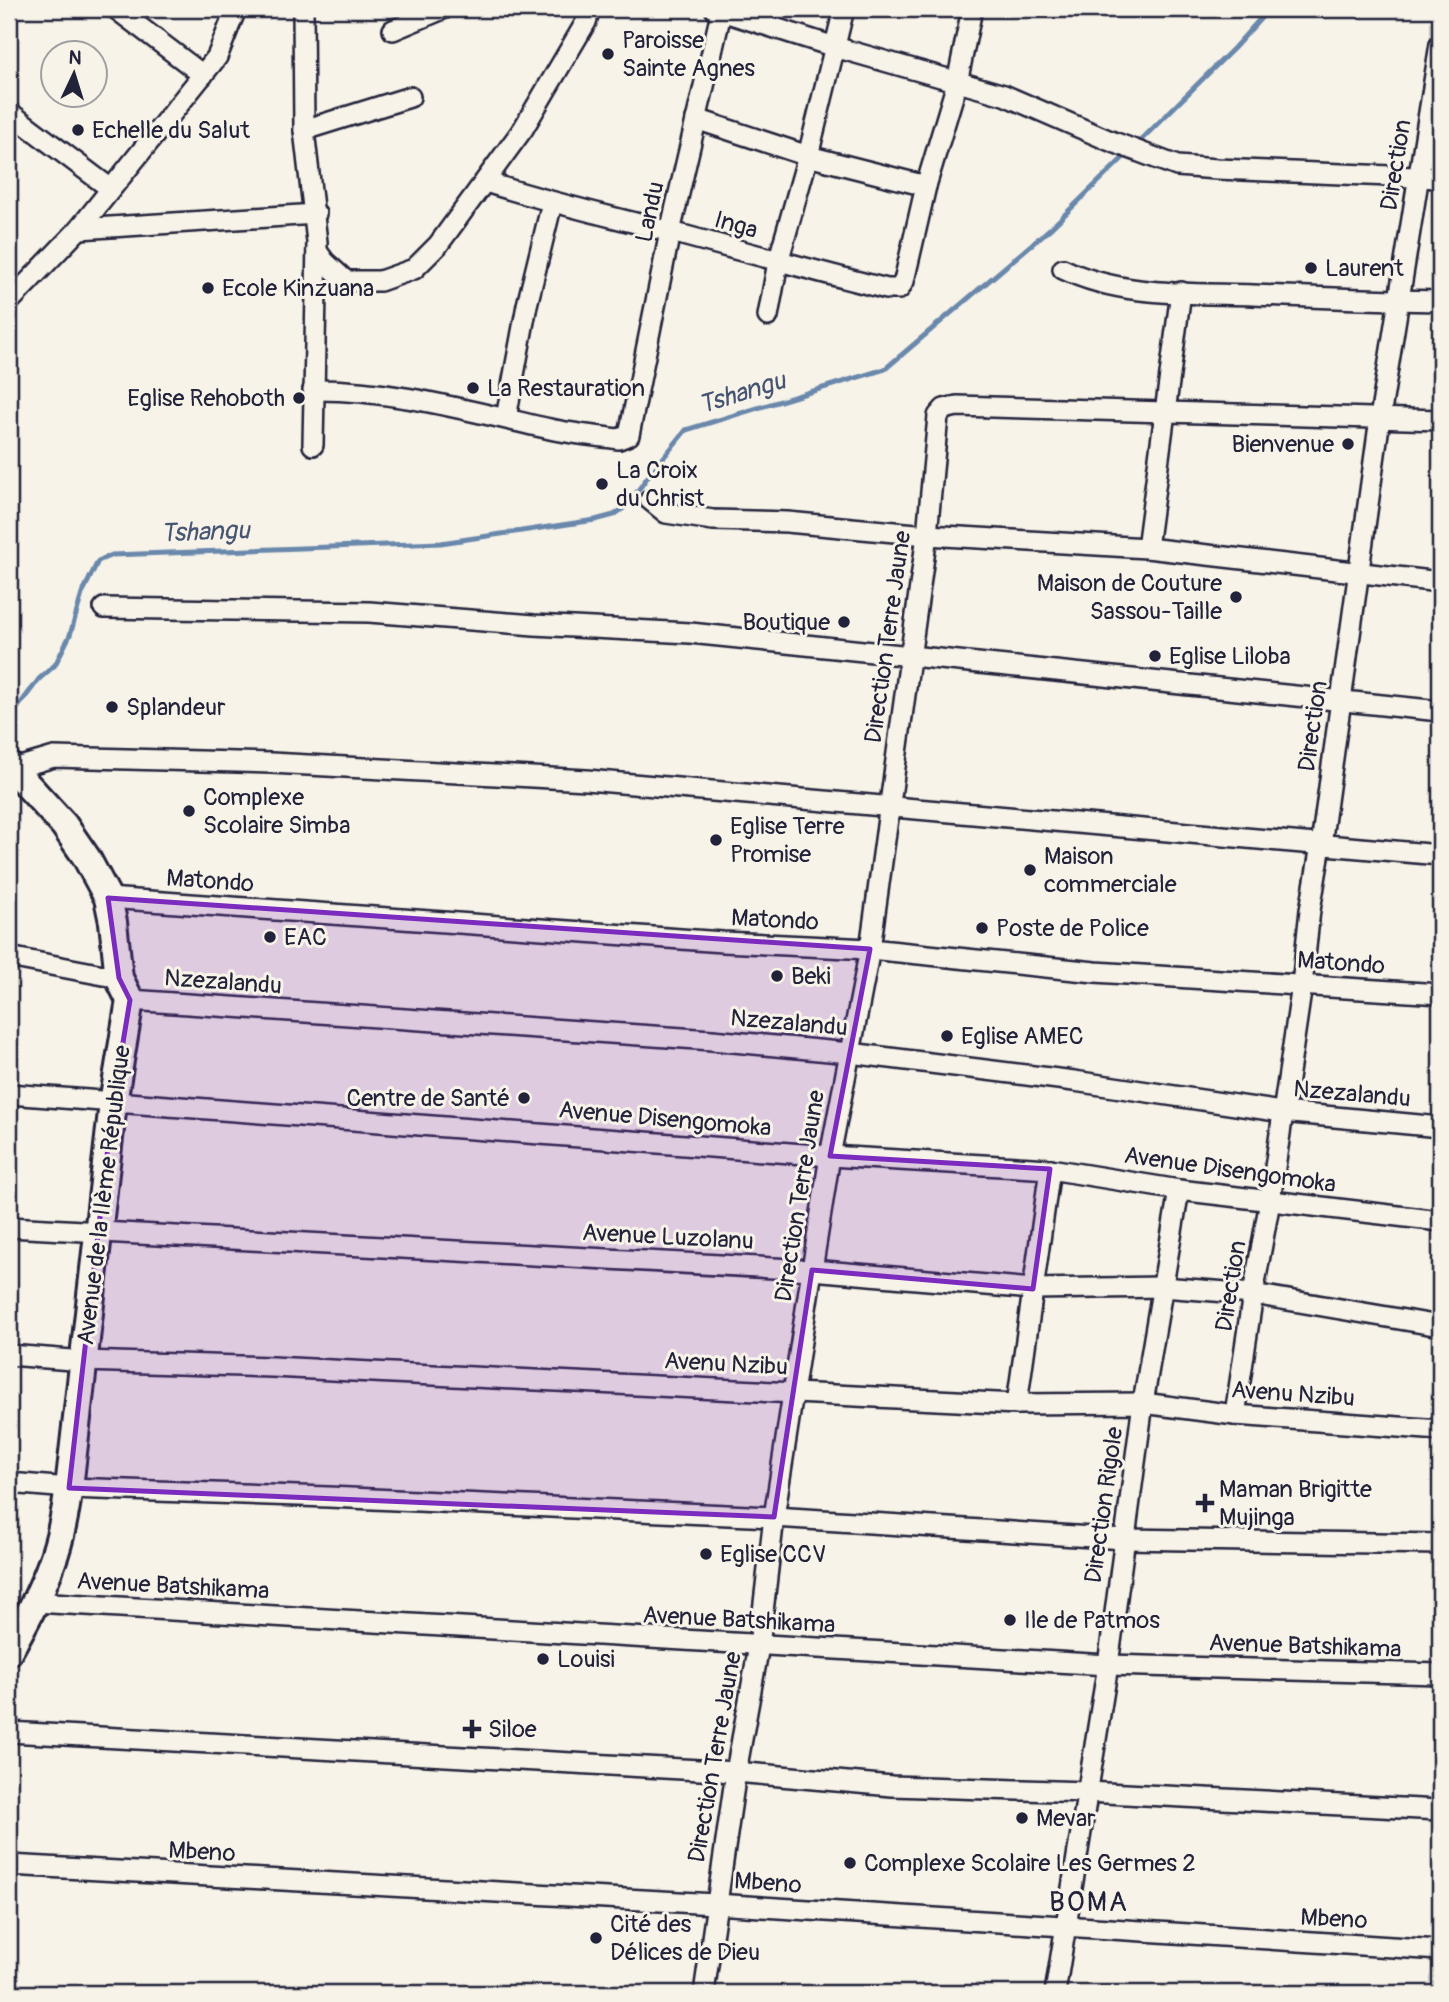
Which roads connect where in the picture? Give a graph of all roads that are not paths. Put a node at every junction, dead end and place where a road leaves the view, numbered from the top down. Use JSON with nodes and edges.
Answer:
{"nodes":[{"id":1,"x":116,"y":9,"type":"edge"},
{"id":2,"x":236,"y":9,"type":"edge"},
{"id":3,"x":303,"y":9,"type":"edge"},
{"id":4,"x":443,"y":9,"type":"edge"},
{"id":5,"x":590,"y":9,"type":"edge"},
{"id":6,"x":720,"y":9,"type":"edge"},
{"id":7,"x":844,"y":9,"type":"edge"},
{"id":8,"x":972,"y":9,"type":"edge"},
{"id":9,"x":393,"y":30,"type":"dead end"},
{"id":10,"x":835,"y":47,"type":"junction"},
{"id":11,"x":1440,"y":52,"type":"edge"},
{"id":12,"x":203,"y":75,"type":"junction"},
{"id":13,"x":957,"y":83,"type":"junction"},
{"id":14,"x":410,"y":97,"type":"dead end"},
{"id":15,"x":9,"y":111,"type":"edge"},
{"id":16,"x":696,"y":119,"type":"junction"},
{"id":17,"x":304,"y":130,"type":"junction"},
{"id":18,"x":808,"y":156,"type":"junction"},
{"id":19,"x":1420,"y":177,"type":"junction"},
{"id":20,"x":1440,"y":178,"type":"edge"},
{"id":21,"x":486,"y":182,"type":"junction"},
{"id":22,"x":926,"y":186,"type":"junction"},
{"id":23,"x":111,"y":189,"type":"junction"},
{"id":24,"x":552,"y":203,"type":"junction"},
{"id":25,"x":316,"y":214,"type":"junction"},
{"id":26,"x":79,"y":229,"type":"junction"},
{"id":27,"x":670,"y":232,"type":"junction"},
{"id":28,"x":317,"y":251,"type":"junction"},
{"id":29,"x":778,"y":262,"type":"junction"},
{"id":30,"x":1063,"y":269,"type":"dead end"},
{"id":31,"x":1181,"y":292,"type":"junction"},
{"id":32,"x":1398,"y":300,"type":"junction"},
{"id":33,"x":1440,"y":301,"type":"edge"},
{"id":34,"x":9,"y":302,"type":"edge"},
{"id":35,"x":768,"y":316,"type":"dead end"},
{"id":36,"x":313,"y":390,"type":"junction"},
{"id":37,"x":1164,"y":413,"type":"junction"},
{"id":38,"x":506,"y":418,"type":"junction"},
{"id":39,"x":1380,"y":418,"type":"junction"},
{"id":40,"x":1440,"y":420,"type":"edge"},
{"id":41,"x":313,"y":445,"type":"dead end"},
{"id":42,"x":650,"y":500,"type":"dead end"},
{"id":43,"x":927,"y":535,"type":"junction"},
{"id":44,"x":1147,"y":548,"type":"junction"},
{"id":45,"x":1359,"y":574,"type":"junction"},
{"id":46,"x":1440,"y":582,"type":"edge"},
{"id":47,"x":104,"y":608,"type":"dead end"},
{"id":48,"x":910,"y":658,"type":"junction"},
{"id":49,"x":1342,"y":699,"type":"junction"},
{"id":50,"x":1440,"y":711,"type":"edge"},
{"id":51,"x":11,"y":767,"type":"edge"},
{"id":52,"x":888,"y":807,"type":"junction"},
{"id":53,"x":1321,"y":845,"type":"junction"},
{"id":54,"x":1440,"y":855,"type":"edge"},
{"id":55,"x":108,"y":898,"type":"junction"},
{"id":56,"x":870,"y":948,"type":"junction"},
{"id":57,"x":9,"y":957,"type":"edge"},
{"id":58,"x":1302,"y":985,"type":"junction"},
{"id":59,"x":125,"y":989,"type":"junction"},
{"id":60,"x":1440,"y":993,"type":"edge"},
{"id":61,"x":849,"y":1053,"type":"junction"},
{"id":62,"x":9,"y":1094,"type":"edge"},
{"id":63,"x":113,"y":1103,"type":"junction"},
{"id":64,"x":1282,"y":1112,"type":"junction"},
{"id":65,"x":1440,"y":1127,"type":"edge"},
{"id":66,"x":830,"y":1156,"type":"junction"},
{"id":67,"x":1050,"y":1169,"type":"junction"},
{"id":68,"x":1179,"y":1190,"type":"junction"},
{"id":69,"x":1270,"y":1201,"type":"junction"},
{"id":70,"x":1440,"y":1220,"type":"edge"},
{"id":71,"x":9,"y":1227,"type":"edge"},
{"id":72,"x":99,"y":1232,"type":"junction"},
{"id":73,"x":812,"y":1270,"type":"junction"},
{"id":74,"x":1162,"y":1287,"type":"junction"},
{"id":75,"x":1033,"y":1289,"type":"junction"},
{"id":76,"x":1253,"y":1294,"type":"junction"},
{"id":77,"x":1440,"y":1326,"type":"edge"},
{"id":78,"x":9,"y":1355,"type":"edge"},
{"id":79,"x":84,"y":1361,"type":"junction"},
{"id":80,"x":793,"y":1392,"type":"junction"},
{"id":81,"x":1143,"y":1403,"type":"junction"},
{"id":82,"x":1017,"y":1404,"type":"junction"},
{"id":83,"x":1235,"y":1415,"type":"junction"},
{"id":84,"x":1440,"y":1430,"type":"edge"},
{"id":85,"x":9,"y":1483,"type":"edge"},
{"id":86,"x":69,"y":1488,"type":"junction"},
{"id":87,"x":774,"y":1517,"type":"junction"},
{"id":88,"x":1124,"y":1539,"type":"junction"},
{"id":89,"x":1440,"y":1544,"type":"edge"},
{"id":90,"x":36,"y":1602,"type":"junction"},
{"id":91,"x":760,"y":1646,"type":"junction"},
{"id":92,"x":9,"y":1651,"type":"edge"},
{"id":93,"x":1108,"y":1665,"type":"junction"},
{"id":94,"x":1440,"y":1674,"type":"edge"},
{"id":95,"x":9,"y":1732,"type":"edge"},
{"id":96,"x":736,"y":1772,"type":"junction"},
{"id":97,"x":1086,"y":1792,"type":"junction"},
{"id":98,"x":1440,"y":1810,"type":"edge"},
{"id":99,"x":9,"y":1866,"type":"edge"},
{"id":100,"x":715,"y":1904,"type":"junction"},
{"id":101,"x":1065,"y":1928,"type":"junction"},
{"id":102,"x":1440,"y":1950,"type":"edge"},
{"id":103,"x":704,"y":1993,"type":"edge"},
{"id":104,"x":1055,"y":1993,"type":"edge"}],
"edges":[{"from":1,"to":12,"type":"street"},
{"from":2,"to":12,"type":"street"},
{"from":3,"to":17,"type":"street"},
{"from":4,"to":9,"type":"street"},
{"from":5,"to":21,"type":"street"},
{"from":6,"to":10,"type":"street"},
{"from":6,"to":16,"type":"street","name":"Landu"},
{"from":7,"to":10,"type":"street"},
{"from":8,"to":13,"type":"street"},
{"from":10,"to":13,"type":"street"},
{"from":10,"to":18,"type":"street"},
{"from":11,"to":19,"type":"street","name":"Direction"},
{"from":12,"to":23,"type":"street"},
{"from":13,"to":19,"type":"street"},
{"from":13,"to":22,"type":"street"},
{"from":14,"to":17,"type":"street"},
{"from":15,"to":23,"type":"street"},
{"from":16,"to":18,"type":"street"},
{"from":16,"to":27,"type":"street","name":"Landu"},
{"from":17,"to":25,"type":"street"},
{"from":18,"to":22,"type":"street"},
{"from":18,"to":29,"type":"street"},
{"from":19,"to":20,"type":"street"},
{"from":19,"to":32,"type":"street","name":"Direction"},
{"from":21,"to":24,"type":"street","name":"Inga"},
{"from":21,"to":28,"type":"street"},
{"from":22,"to":29,"type":"street","name":"Inga"},
{"from":23,"to":26,"type":"street"},
{"from":24,"to":27,"type":"street","name":"Inga"},
{"from":24,"to":38,"type":"street"},
{"from":25,"to":26,"type":"street"},
{"from":25,"to":28,"type":"street"},
{"from":26,"to":34,"type":"street"},
{"from":27,"to":29,"type":"street","name":"Inga"},
{"from":27,"to":38,"type":"street","name":"Landu"},
{"from":28,"to":36,"type":"street"},
{"from":29,"to":35,"type":"street"},
{"from":30,"to":31,"type":"street"},
{"from":31,"to":32,"type":"street"},
{"from":31,"to":37,"type":"street"},
{"from":32,"to":33,"type":"street"},
{"from":32,"to":39,"type":"street","name":"Direction"},
{"from":36,"to":38,"type":"street"},
{"from":36,"to":41,"type":"street"},
{"from":37,"to":39,"type":"street"},
{"from":37,"to":43,"type":"street","name":"Direction Terre Jaune"},
{"from":37,"to":44,"type":"street"},
{"from":39,"to":40,"type":"street"},
{"from":39,"to":45,"type":"street","name":"Direction"},
{"from":42,"to":43,"type":"street"},
{"from":43,"to":44,"type":"street"},
{"from":43,"to":48,"type":"street","name":"Direction Terre Jaune"},
{"from":44,"to":45,"type":"street"},
{"from":45,"to":46,"type":"street"},
{"from":45,"to":49,"type":"street","name":"Direction"},
{"from":47,"to":48,"type":"street"},
{"from":48,"to":49,"type":"street"},
{"from":48,"to":52,"type":"street","name":"Direction Terre Jaune"},
{"from":49,"to":50,"type":"street"},
{"from":49,"to":53,"type":"street","name":"Direction"},
{"from":51,"to":52,"type":"street"},
{"from":51,"to":55,"type":"street","name":"Avenue de la IIème République"},
{"from":52,"to":53,"type":"street"},
{"from":52,"to":56,"type":"street","name":"Direction Terre Jaune"},
{"from":53,"to":54,"type":"street"},
{"from":53,"to":58,"type":"street","name":"Direction"},
{"from":55,"to":56,"type":"street","name":"Matondo"},
{"from":55,"to":59,"type":"street","name":"Avenue de la IIème République"},
{"from":56,"to":58,"type":"street","name":"Matondo"},
{"from":56,"to":61,"type":"street","name":"Direction Terre Jaune"},
{"from":57,"to":59,"type":"street","name":"Nzezalandu"},
{"from":58,"to":60,"type":"street","name":"Matondo"},
{"from":58,"to":64,"type":"street","name":"Direction"},
{"from":59,"to":61,"type":"street","name":"Nzezalandu"},
{"from":59,"to":63,"type":"street","name":"Avenue de la IIème République"},
{"from":61,"to":64,"type":"street","name":"Nzezalandu"},
{"from":61,"to":66,"type":"street","name":"Direction Terre Jaune"},
{"from":62,"to":63,"type":"street","name":"Avenue Disengomoka"},
{"from":63,"to":66,"type":"street","name":"Avenue Disengomoka"},
{"from":63,"to":72,"type":"street","name":"Avenue de la IIème République"},
{"from":64,"to":65,"type":"street","name":"Nzezalandu"},
{"from":64,"to":69,"type":"street","name":"Direction"},
{"from":66,"to":67,"type":"street","name":"Avenue Disengomoka"},
{"from":66,"to":73,"type":"street","name":"Direction Terre Jaune"},
{"from":67,"to":68,"type":"street","name":"Avenue Disengomoka"},
{"from":67,"to":75,"type":"street"},
{"from":68,"to":69,"type":"street","name":"Avenue Disengomoka"},
{"from":68,"to":74,"type":"street","name":"Direction Rigole"},
{"from":69,"to":70,"type":"street","name":"Avenue Disengomoka"},
{"from":69,"to":76,"type":"street","name":"Direction"},
{"from":71,"to":72,"type":"street","name":"Avenue Luzolanu"},
{"from":72,"to":73,"type":"street","name":"Avenue Luzolanu"},
{"from":72,"to":79,"type":"street","name":"Avenue de la IIème République"},
{"from":73,"to":75,"type":"street","name":"Avenue Luzolanu"},
{"from":73,"to":80,"type":"street","name":"Direction Terre Jaune"},
{"from":74,"to":75,"type":"street","name":"Avenue Luzolanu"},
{"from":74,"to":76,"type":"street","name":"Avenue Luzolanu"},
{"from":74,"to":81,"type":"street","name":"Direction Rigole"},
{"from":75,"to":82,"type":"street"},
{"from":76,"to":77,"type":"street","name":"Avenue Luzolanu"},
{"from":76,"to":83,"type":"street","name":"Direction"},
{"from":78,"to":79,"type":"street","name":"Avenu Nzibu"},
{"from":79,"to":80,"type":"street","name":"Avenu Nzibu"},
{"from":79,"to":86,"type":"street","name":"Avenue de la IIème République"},
{"from":80,"to":82,"type":"street","name":"Avenu Nzibu"},
{"from":80,"to":87,"type":"street","name":"Direction Terre Jaune"},
{"from":81,"to":82,"type":"street","name":"Avenu Nzibu"},
{"from":81,"to":83,"type":"street","name":"Avenu Nzibu"},
{"from":81,"to":88,"type":"street","name":"Direction Rigole"},
{"from":83,"to":84,"type":"street","name":"Avenu Nzibu"},
{"from":85,"to":86,"type":"street"},
{"from":86,"to":87,"type":"street"},
{"from":86,"to":90,"type":"street","name":"Avenue de la IIème République"},
{"from":87,"to":88,"type":"street"},
{"from":87,"to":91,"type":"street","name":"Direction Terre Jaune"},
{"from":88,"to":89,"type":"street"},
{"from":88,"to":93,"type":"street","name":"Direction Rigole"},
{"from":90,"to":91,"type":"street","name":"Avenue Batshikama"},
{"from":90,"to":92,"type":"street","name":"Avenue de la IIème République"},
{"from":91,"to":93,"type":"street","name":"Avenue Batshikama"},
{"from":91,"to":96,"type":"street","name":"Direction Terre Jaune"},
{"from":93,"to":94,"type":"street","name":"Avenue Batshikama"},
{"from":93,"to":97,"type":"street","name":"Direction Rigole"},
{"from":95,"to":96,"type":"street"},
{"from":96,"to":97,"type":"street"},
{"from":96,"to":100,"type":"street","name":"Direction Terre Jaune"},
{"from":97,"to":98,"type":"street"},
{"from":97,"to":101,"type":"street","name":"Direction Rigole"},
{"from":99,"to":100,"type":"street","name":"Mbeno"},
{"from":100,"to":101,"type":"street","name":"Mbeno"},
{"from":100,"to":103,"type":"street","name":"Direction Terre Jaune"},
{"from":101,"to":102,"type":"street","name":"Mbeno"},
{"from":101,"to":104,"type":"street","name":"Direction Rigole"}]}
